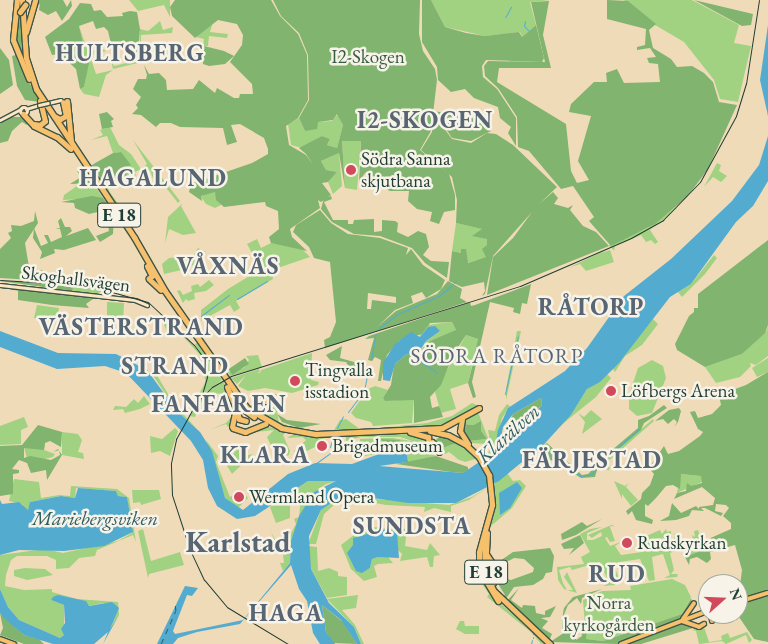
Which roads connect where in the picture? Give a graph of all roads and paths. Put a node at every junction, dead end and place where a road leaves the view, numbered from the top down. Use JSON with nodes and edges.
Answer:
{"nodes":[{"id":1,"x":17,"y":0,"type":"edge"},
{"id":2,"x":35,"y":0,"type":"edge"},
{"id":3,"x":25,"y":2,"type":"edge"},
{"id":4,"x":14,"y":40,"type":"junction"},
{"id":5,"x":25,"y":42,"type":"junction"},
{"id":6,"x":63,"y":100,"type":"junction"},
{"id":7,"x":41,"y":103,"type":"junction"},
{"id":8,"x":24,"y":112,"type":"junction"},
{"id":9,"x":12,"y":114,"type":"junction"},
{"id":10,"x":0,"y":120,"type":"edge"},
{"id":11,"x":74,"y":151,"type":"junction"},
{"id":12,"x":143,"y":256,"type":"junction"},
{"id":13,"x":0,"y":284,"type":"edge"},
{"id":14,"x":163,"y":292,"type":"junction"},
{"id":15,"x":147,"y":305,"type":"dead end"},
{"id":16,"x":184,"y":318,"type":"junction"},
{"id":17,"x":197,"y":338,"type":"junction"},
{"id":18,"x":226,"y":384,"type":"junction"},
{"id":19,"x":232,"y":390,"type":"junction"},
{"id":20,"x":266,"y":401,"type":"dead end"},
{"id":21,"x":234,"y":402,"type":"junction"},
{"id":22,"x":256,"y":410,"type":"junction"},
{"id":23,"x":247,"y":412,"type":"junction"},
{"id":24,"x":258,"y":420,"type":"junction"},
{"id":25,"x":246,"y":421,"type":"dead end"},
{"id":26,"x":265,"y":424,"type":"junction"},
{"id":27,"x":239,"y":425,"type":"dead end"},
{"id":28,"x":273,"y":425,"type":"junction"},
{"id":29,"x":427,"y":429,"type":"junction"},
{"id":30,"x":408,"y":432,"type":"junction"},
{"id":31,"x":297,"y":434,"type":"junction"},
{"id":32,"x":451,"y":436,"type":"junction"},
{"id":33,"x":432,"y":442,"type":"junction"},
{"id":34,"x":469,"y":444,"type":"junction"},
{"id":35,"x":438,"y":452,"type":"dead end"},
{"id":36,"x":479,"y":456,"type":"junction"},
{"id":37,"x":493,"y":492,"type":"junction"},
{"id":38,"x":488,"y":528,"type":"junction"},
{"id":39,"x":483,"y":538,"type":"junction"},
{"id":40,"x":768,"y":593,"type":"edge"},
{"id":41,"x":748,"y":599,"type":"edge"},
{"id":42,"x":503,"y":604,"type":"junction"},
{"id":43,"x":694,"y":604,"type":"dead end"},
{"id":44,"x":510,"y":608,"type":"junction"},
{"id":45,"x":688,"y":615,"type":"junction"},
{"id":46,"x":698,"y":615,"type":"joint"},
{"id":47,"x":680,"y":621,"type":"junction"},
{"id":48,"x":704,"y":624,"type":"dead end"},
{"id":49,"x":0,"y":639,"type":"edge"},
{"id":50,"x":14,"y":644,"type":"edge"},
{"id":51,"x":549,"y":644,"type":"edge"},
{"id":52,"x":623,"y":644,"type":"edge"}],
"edges":[{"from":1,"to":4,"type":"highway","number":"E 18"},
{"from":2,"to":5,"type":"highway"},
{"from":3,"to":4,"type":"highway","bridge":true},
{"from":3,"to":5,"type":"highway","number":"E 18"},
{"from":4,"to":7,"type":"highway","number":"E 18"},
{"from":5,"to":7,"type":"highway","number":"E 18"},
{"from":6,"to":7,"type":"main road"},
{"from":6,"to":7,"type":"highway"},
{"from":6,"to":11,"type":"highway"},
{"from":7,"to":8,"type":"main road"},
{"from":7,"to":8,"type":"highway"},
{"from":7,"to":11,"type":"highway","number":"E 18"},
{"from":8,"to":9,"type":"highway"},
{"from":8,"to":9,"type":"main road"},
{"from":8,"to":11,"type":"highway"},
{"from":9,"to":10,"type":"main road"},
{"from":11,"to":12,"type":"highway","number":"E 18"},
{"from":11,"to":16,"type":"highway","number":"E 18"},
{"from":12,"to":14,"type":"highway","number":"E 18"},
{"from":12,"to":14,"type":"highway"},
{"from":13,"to":15,"type":"main road","name":"Skoghallsvägen"},
{"from":14,"to":18,"type":"highway","number":"E 18"},
{"from":16,"to":17,"type":"highway","number":"E 18"},
{"from":16,"to":17,"type":"highway"},
{"from":17,"to":19,"type":"highway","number":"E 18"},
{"from":18,"to":21,"type":"highway"},
{"from":18,"to":31,"type":"highway","number":"E 18"},
{"from":19,"to":22,"type":"highway"},
{"from":19,"to":28,"type":"highway","number":"E 18"},
{"from":20,"to":22,"type":"highway"},
{"from":21,"to":23,"type":"highway"},
{"from":21,"to":26,"type":"highway"},
{"from":22,"to":28,"type":"highway"},
{"from":23,"to":24,"type":"highway"},
{"from":23,"to":25,"type":"highway"},
{"from":24,"to":26,"type":"highway"},
{"from":24,"to":27,"type":"highway"},
{"from":26,"to":31,"type":"highway"},
{"from":28,"to":29,"type":"highway","number":"E 18"},
{"from":29,"to":34,"type":"highway","number":"E 18"},
{"from":29,"to":34,"type":"highway"},
{"from":30,"to":31,"type":"highway","number":"E 18"},
{"from":30,"to":32,"type":"highway","number":"E 18"},
{"from":30,"to":33,"type":"highway"},
{"from":32,"to":33,"type":"highway"},
{"from":32,"to":36,"type":"highway","number":"E 18"},
{"from":33,"to":35,"type":"highway"},
{"from":34,"to":36,"type":"highway","number":"E 18"},
{"from":36,"to":37,"type":"highway","number":"E 18"},
{"from":37,"to":38,"type":"highway","number":"E 18"},
{"from":37,"to":39,"type":"highway","number":"E 18"},
{"from":38,"to":44,"type":"highway"},
{"from":38,"to":44,"type":"highway","number":"E 18"},
{"from":39,"to":42,"type":"highway","number":"E 18"},
{"from":39,"to":42,"type":"highway"},
{"from":40,"to":41,"type":"main road"},
{"from":42,"to":51,"type":"highway","number":"E 18"},
{"from":43,"to":45,"type":"main road"},
{"from":44,"to":51,"type":"highway","number":"E 18"},
{"from":45,"to":46,"type":"main road"},
{"from":45,"to":47,"type":"main road"},
{"from":46,"to":47,"type":"main road"},
{"from":47,"to":48,"type":"main road"},
{"from":47,"to":52,"type":"main road"},
{"from":49,"to":50,"type":"main road"}]}
